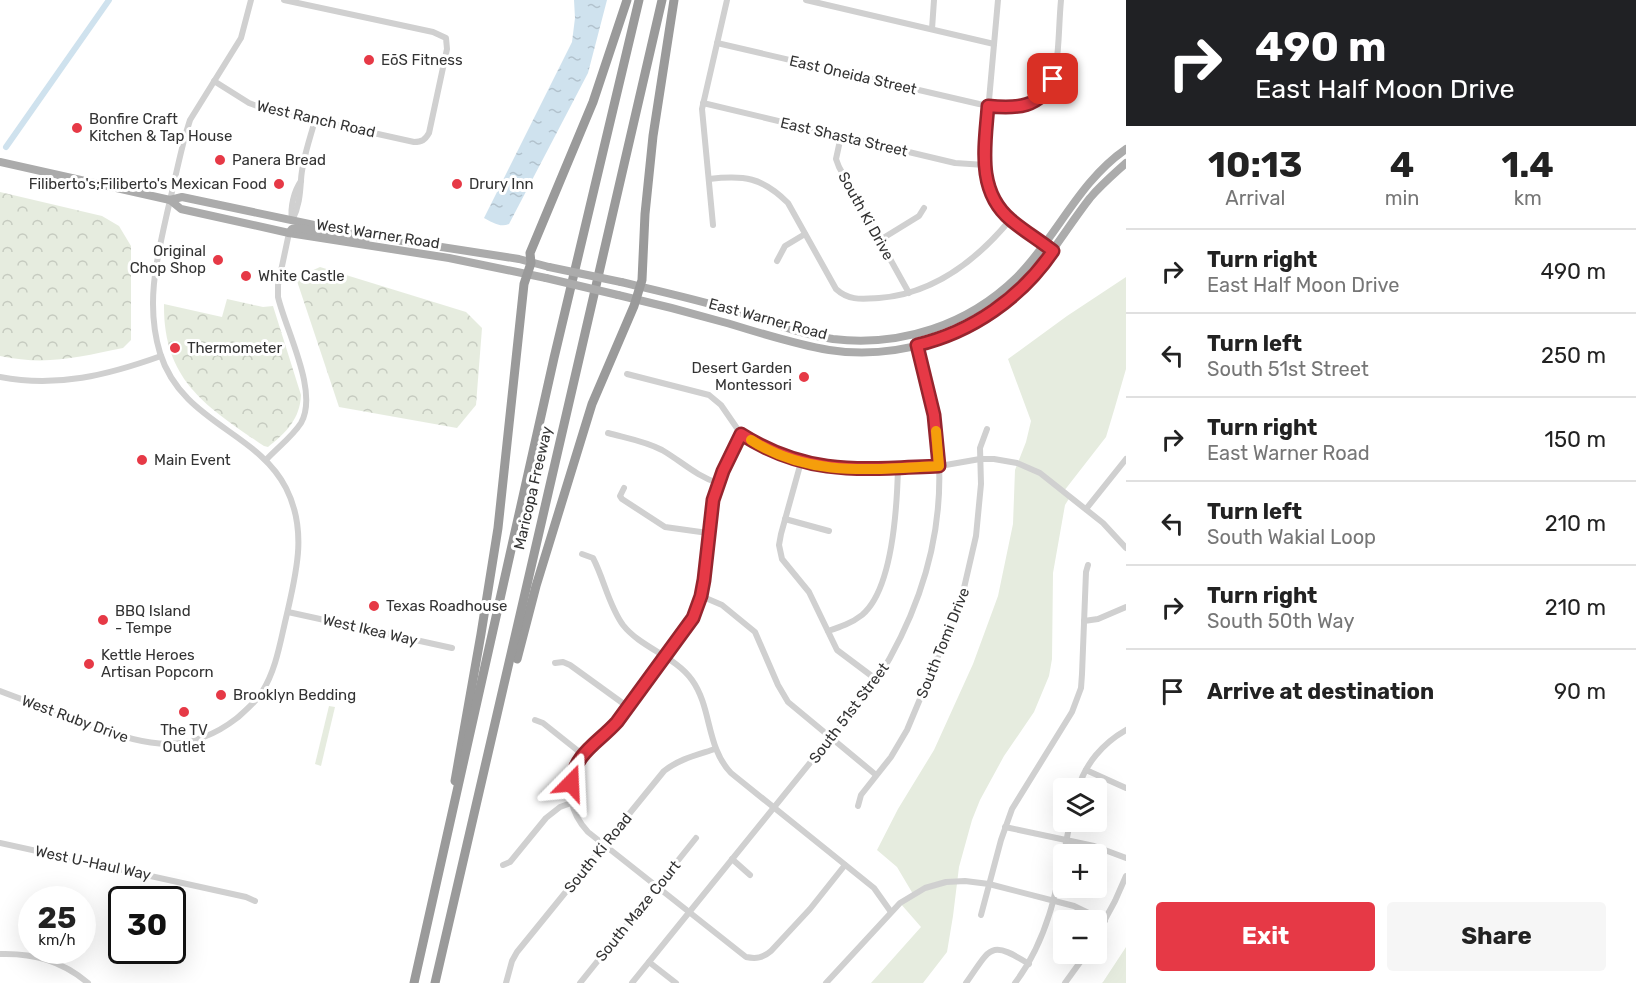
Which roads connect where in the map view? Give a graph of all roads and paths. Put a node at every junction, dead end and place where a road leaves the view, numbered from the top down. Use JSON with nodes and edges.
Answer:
{"nodes":[{"id":1,"x":251,"y":0,"type":"edge"},
{"id":2,"x":284,"y":0,"type":"edge"},
{"id":3,"x":627,"y":0,"type":"edge"},
{"id":4,"x":639,"y":0,"type":"edge"},
{"id":5,"x":662,"y":0,"type":"edge"},
{"id":6,"x":674,"y":0,"type":"edge"},
{"id":7,"x":727,"y":0,"type":"edge"},
{"id":8,"x":806,"y":0,"type":"edge"},
{"id":9,"x":934,"y":0,"type":"edge"},
{"id":10,"x":998,"y":0,"type":"edge"},
{"id":11,"x":1061,"y":0,"type":"edge"},
{"id":12,"x":932,"y":29,"type":"junction"},
{"id":13,"x":717,"y":43,"type":"junction"},
{"id":14,"x":994,"y":44,"type":"junction"},
{"id":15,"x":214,"y":81,"type":"junction"},
{"id":16,"x":703,"y":103,"type":"junction"},
{"id":17,"x":988,"y":106,"type":"junction"},
{"id":18,"x":315,"y":120,"type":"junction"},
{"id":19,"x":841,"y":136,"type":"junction"},
{"id":20,"x":1126,"y":150,"type":"edge"},
{"id":21,"x":0,"y":162,"type":"edge"},
{"id":22,"x":1126,"y":163,"type":"edge"},
{"id":23,"x":985,"y":165,"type":"junction"},
{"id":24,"x":709,"y":179,"type":"junction"},
{"id":25,"x":1081,"y":192,"type":"junction"},
{"id":26,"x":1091,"y":198,"type":"junction"},
{"id":27,"x":170,"y":201,"type":"junction"},
{"id":28,"x":924,"y":208,"type":"dead end"},
{"id":29,"x":1010,"y":220,"type":"junction"},
{"id":30,"x":292,"y":221,"type":"junction"},
{"id":31,"x":713,"y":225,"type":"dead end"},
{"id":32,"x":289,"y":233,"type":"junction"},
{"id":33,"x":805,"y":234,"type":"junction"},
{"id":34,"x":369,"y":236,"type":"junction"},
{"id":35,"x":880,"y":240,"type":"junction"},
{"id":36,"x":1044,"y":244,"type":"junction"},
{"id":37,"x":1053,"y":251,"type":"junction"},
{"id":38,"x":777,"y":261,"type":"dead end"},
{"id":39,"x":531,"y":263,"type":"junction"},
{"id":40,"x":528,"y":274,"type":"junction"},
{"id":41,"x":585,"y":274,"type":"joint"},
{"id":42,"x":584,"y":287,"type":"joint"},
{"id":43,"x":640,"y":287,"type":"junction"},
{"id":44,"x":909,"y":293,"type":"junction"},
{"id":45,"x":637,"y":299,"type":"junction"},
{"id":46,"x":914,"y":335,"type":"junction"},
{"id":47,"x":821,"y":336,"type":"junction"},
{"id":48,"x":917,"y":345,"type":"junction"},
{"id":49,"x":819,"y":348,"type":"junction"},
{"id":50,"x":161,"y":356,"type":"junction"},
{"id":51,"x":627,"y":374,"type":"dead end"},
{"id":52,"x":0,"y":377,"type":"edge"},
{"id":53,"x":987,"y":429,"type":"dead end"},
{"id":54,"x":608,"y":433,"type":"dead end"},
{"id":55,"x":741,"y":434,"type":"junction"},
{"id":56,"x":980,"y":459,"type":"junction"},
{"id":57,"x":1126,"y":459,"type":"edge"},
{"id":58,"x":266,"y":460,"type":"junction"},
{"id":59,"x":801,"y":462,"type":"junction"},
{"id":60,"x":939,"y":466,"type":"junction"},
{"id":61,"x":898,"y":468,"type":"junction"},
{"id":62,"x":717,"y":483,"type":"junction"},
{"id":63,"x":624,"y":488,"type":"dead end"},
{"id":64,"x":1086,"y":509,"type":"junction"},
{"id":65,"x":785,"y":519,"type":"junction"},
{"id":66,"x":829,"y":531,"type":"dead end"},
{"id":67,"x":708,"y":533,"type":"junction"},
{"id":68,"x":1126,"y":548,"type":"edge"},
{"id":69,"x":582,"y":554,"type":"dead end"},
{"id":70,"x":1088,"y":565,"type":"dead end"},
{"id":71,"x":701,"y":596,"type":"junction"},
{"id":72,"x":1126,"y":607,"type":"edge"},
{"id":73,"x":288,"y":612,"type":"junction"},
{"id":74,"x":1083,"y":621,"type":"junction"},
{"id":75,"x":828,"y":631,"type":"junction"},
{"id":76,"x":452,"y":648,"type":"dead end"},
{"id":77,"x":665,"y":657,"type":"junction"},
{"id":78,"x":555,"y":663,"type":"dead end"},
{"id":79,"x":876,"y":680,"type":"junction"},
{"id":80,"x":0,"y":691,"type":"edge"},
{"id":81,"x":628,"y":707,"type":"junction"},
{"id":82,"x":535,"y":720,"type":"dead end"},
{"id":83,"x":1126,"y":730,"type":"edge"},
{"id":84,"x":831,"y":738,"type":"junction"},
{"id":85,"x":715,"y":749,"type":"junction"},
{"id":86,"x":582,"y":754,"type":"junction"},
{"id":87,"x":487,"y":761,"type":"junction"},
{"id":88,"x":1086,"y":770,"type":"junction"},
{"id":89,"x":876,"y":775,"type":"junction"},
{"id":90,"x":1083,"y":778,"type":"edge"},
{"id":91,"x":1126,"y":788,"type":"edge"},
{"id":92,"x":571,"y":804,"type":"junction"},
{"id":93,"x":858,"y":806,"type":"dead end"},
{"id":94,"x":774,"y":807,"type":"junction"},
{"id":95,"x":452,"y":820,"type":"junction"},
{"id":96,"x":1005,"y":827,"type":"junction"},
{"id":97,"x":1068,"y":832,"type":"edge"},
{"id":98,"x":696,"y":838,"type":"dead end"},
{"id":99,"x":1067,"y":840,"type":"junction"},
{"id":100,"x":0,"y":843,"type":"edge"},
{"id":101,"x":604,"y":844,"type":"junction"},
{"id":102,"x":1126,"y":858,"type":"edge"},
{"id":103,"x":732,"y":860,"type":"junction"},
{"id":104,"x":503,"y":865,"type":"dead end"},
{"id":105,"x":845,"y":865,"type":"junction"},
{"id":106,"x":750,"y":875,"type":"dead end"},
{"id":107,"x":1126,"y":876,"type":"edge"},
{"id":108,"x":989,"y":884,"type":"junction"},
{"id":109,"x":657,"y":887,"type":"junction"},
{"id":110,"x":1053,"y":900,"type":"junction"},
{"id":111,"x":255,"y":901,"type":"dead end"},
{"id":112,"x":1082,"y":910,"type":"edge"},
{"id":113,"x":688,"y":912,"type":"junction"},
{"id":114,"x":891,"y":912,"type":"junction"},
{"id":115,"x":981,"y":915,"type":"dead end"},
{"id":116,"x":1107,"y":917,"type":"edge"},
{"id":117,"x":0,"y":954,"type":"edge"},
{"id":118,"x":649,"y":962,"type":"junction"},
{"id":119,"x":1029,"y":964,"type":"junction"},
{"id":120,"x":1079,"y":964,"type":"edge"},
{"id":121,"x":88,"y":983,"type":"edge"},
{"id":122,"x":414,"y":983,"type":"edge"},
{"id":123,"x":435,"y":983,"type":"edge"},
{"id":124,"x":506,"y":983,"type":"edge"},
{"id":125,"x":580,"y":983,"type":"edge"},
{"id":126,"x":632,"y":983,"type":"edge"},
{"id":127,"x":676,"y":983,"type":"edge"},
{"id":128,"x":826,"y":983,"type":"edge"},
{"id":129,"x":966,"y":983,"type":"edge"},
{"id":130,"x":1015,"y":983,"type":"edge"},
{"id":131,"x":1065,"y":983,"type":"edge"}],
"edges":[{"from":1,"to":15,"type":"street","name":"West Ruby Drive"},
{"from":2,"to":18,"type":"street","name":"West Ranch Road"},
{"from":3,"to":39,"type":"highway"},
{"from":4,"to":95,"type":"highway","name":"Maricopa Freeway"},
{"from":5,"to":87,"type":"highway","name":"Maricopa Freeway"},
{"from":6,"to":43,"type":"highway"},
{"from":7,"to":13,"type":"street"},
{"from":8,"to":12,"type":"street"},
{"from":9,"to":12,"type":"street"},
{"from":10,"to":14,"type":"street"},
{"from":11,"to":17,"type":"street","name":"East Oneida Street"},
{"from":12,"to":14,"type":"street"},
{"from":13,"to":16,"type":"street"},
{"from":13,"to":17,"type":"street","name":"East Oneida Street"},
{"from":14,"to":17,"type":"street"},
{"from":15,"to":18,"type":"street","name":"West Ranch Road"},
{"from":15,"to":27,"type":"street","name":"West Ruby Drive"},
{"from":16,"to":19,"type":"street","name":"East Shasta Street"},
{"from":16,"to":24,"type":"street"},
{"from":17,"to":23,"type":"street"},
{"from":18,"to":30,"type":"street"},
{"from":19,"to":23,"type":"street","name":"East Shasta Street"},
{"from":19,"to":35,"type":"street","name":"South Ki Drive"},
{"from":20,"to":25,"type":"main road","name":"East Warner Road"},
{"from":21,"to":27,"type":"main road","name":"West Warner Road"},
{"from":22,"to":26,"type":"main road","name":"East Warner Road"},
{"from":23,"to":29,"type":"street"},
{"from":24,"to":31,"type":"street"},
{"from":24,"to":33,"type":"street"},
{"from":25,"to":26,"type":"main road"},
{"from":25,"to":36,"type":"main road","name":"East Warner Road"},
{"from":26,"to":37,"type":"main road","name":"East Warner Road"},
{"from":27,"to":30,"type":"main road","name":"West Warner Road"},
{"from":27,"to":32,"type":"main road","name":"West Warner Road"},
{"from":27,"to":50,"type":"street","name":"West Ruby Drive"},
{"from":28,"to":35,"type":"street"},
{"from":29,"to":36,"type":"street"},
{"from":29,"to":44,"type":"street"},
{"from":30,"to":34,"type":"main road","name":"West Warner Road"},
{"from":32,"to":34,"type":"main road"},
{"from":32,"to":40,"type":"main road","name":"West Warner Road"},
{"from":32,"to":58,"type":"street"},
{"from":33,"to":38,"type":"street"},
{"from":33,"to":44,"type":"street"},
{"from":34,"to":39,"type":"main road","name":"West Warner Road"},
{"from":35,"to":44,"type":"street","name":"South Ki Drive"},
{"from":36,"to":37,"type":"street"},
{"from":36,"to":46,"type":"main road","name":"East Warner Road"},
{"from":37,"to":48,"type":"main road","name":"East Warner Road"},
{"from":39,"to":40,"type":"highway"},
{"from":39,"to":41,"type":"main road","name":"West Warner Road","bridge":true},
{"from":40,"to":42,"type":"main road","name":"West Warner Road","bridge":true},
{"from":40,"to":95,"type":"highway"},
{"from":41,"to":43,"type":"main road","name":"East Warner Road","bridge":true},
{"from":42,"to":45,"type":"main road","name":"East Warner Road","bridge":true},
{"from":43,"to":45,"type":"highway"},
{"from":43,"to":47,"type":"main road","name":"East Warner Road"},
{"from":45,"to":49,"type":"main road","name":"East Warner Road"},
{"from":45,"to":87,"type":"highway"},
{"from":46,"to":47,"type":"main road","name":"East Warner Road"},
{"from":46,"to":48,"type":"street","name":"South 51st Street"},
{"from":47,"to":49,"type":"main road"},
{"from":48,"to":49,"type":"main road","name":"East Warner Road"},
{"from":48,"to":60,"type":"street","name":"South 51st Street"},
{"from":50,"to":52,"type":"street"},
{"from":50,"to":58,"type":"street","name":"West Ruby Drive"},
{"from":51,"to":55,"type":"street"},
{"from":53,"to":56,"type":"street","name":"South Tomi Drive"},
{"from":54,"to":62,"type":"street"},
{"from":55,"to":59,"type":"street"},
{"from":55,"to":62,"type":"street"},
{"from":56,"to":60,"type":"street"},
{"from":56,"to":64,"type":"street"},
{"from":56,"to":89,"type":"street","name":"South Tomi Drive"},
{"from":57,"to":64,"type":"street"},
{"from":58,"to":73,"type":"street","name":"West Ruby Drive"},
{"from":59,"to":61,"type":"street"},
{"from":59,"to":65,"type":"street"},
{"from":60,"to":61,"type":"street"},
{"from":60,"to":79,"type":"street","name":"South 51st Street"},
{"from":61,"to":75,"type":"street"},
{"from":62,"to":67,"type":"street"},
{"from":63,"to":67,"type":"street"},
{"from":64,"to":68,"type":"street"},
{"from":65,"to":66,"type":"street"},
{"from":65,"to":75,"type":"street"},
{"from":67,"to":71,"type":"street"},
{"from":69,"to":77,"type":"street"},
{"from":70,"to":74,"type":"street"},
{"from":71,"to":77,"type":"street"},
{"from":71,"to":84,"type":"street"},
{"from":72,"to":74,"type":"street"},
{"from":73,"to":76,"type":"street","name":"West Ikea Way"},
{"from":73,"to":80,"type":"street","name":"West Ruby Drive"},
{"from":74,"to":96,"type":"street"},
{"from":75,"to":79,"type":"street"},
{"from":77,"to":81,"type":"street"},
{"from":77,"to":85,"type":"street"},
{"from":78,"to":81,"type":"street"},
{"from":79,"to":84,"type":"street","name":"South 51st Street"},
{"from":81,"to":86,"type":"street"},
{"from":82,"to":86,"type":"street"},
{"from":83,"to":88,"type":"street"},
{"from":84,"to":89,"type":"street"},
{"from":84,"to":94,"type":"street","name":"South 51st Street"},
{"from":85,"to":94,"type":"street"},
{"from":85,"to":101,"type":"street","name":"South Ki Road"},
{"from":86,"to":92,"type":"street"},
{"from":87,"to":123,"type":"highway","name":"Maricopa Freeway"},
{"from":88,"to":90,"type":"street"},
{"from":88,"to":91,"type":"street"},
{"from":89,"to":93,"type":"street","name":"South Tomi Drive"},
{"from":92,"to":101,"type":"street"},
{"from":92,"to":104,"type":"street"},
{"from":94,"to":103,"type":"street","name":"South 51st Street"},
{"from":94,"to":105,"type":"street"},
{"from":95,"to":122,"type":"highway","name":"Maricopa Freeway"},
{"from":96,"to":99,"type":"street"},
{"from":96,"to":108,"type":"street"},
{"from":97,"to":99,"type":"street"},
{"from":98,"to":109,"type":"street","name":"South Maze Court"},
{"from":99,"to":102,"type":"street"},
{"from":99,"to":110,"type":"street"},
{"from":100,"to":111,"type":"street","name":"West U-Haul Way"},
{"from":101,"to":109,"type":"street"},
{"from":101,"to":124,"type":"street","name":"South Ki Road"},
{"from":103,"to":106,"type":"street"},
{"from":103,"to":113,"type":"street","name":"South 51st Street"},
{"from":105,"to":113,"type":"street"},
{"from":105,"to":114,"type":"street"},
{"from":107,"to":116,"type":"street"},
{"from":108,"to":110,"type":"street"},
{"from":108,"to":114,"type":"street"},
{"from":108,"to":115,"type":"street"},
{"from":109,"to":113,"type":"street"},
{"from":109,"to":125,"type":"street","name":"South Maze Court"},
{"from":110,"to":112,"type":"street"},
{"from":110,"to":119,"type":"street"},
{"from":113,"to":118,"type":"street","name":"South 51st Street"},
{"from":114,"to":128,"type":"street"},
{"from":117,"to":121,"type":"street"},
{"from":118,"to":126,"type":"street","name":"South 51st Street"},
{"from":118,"to":127,"type":"street"},
{"from":119,"to":129,"type":"street"},
{"from":119,"to":130,"type":"street"},
{"from":120,"to":131,"type":"street"}]}
